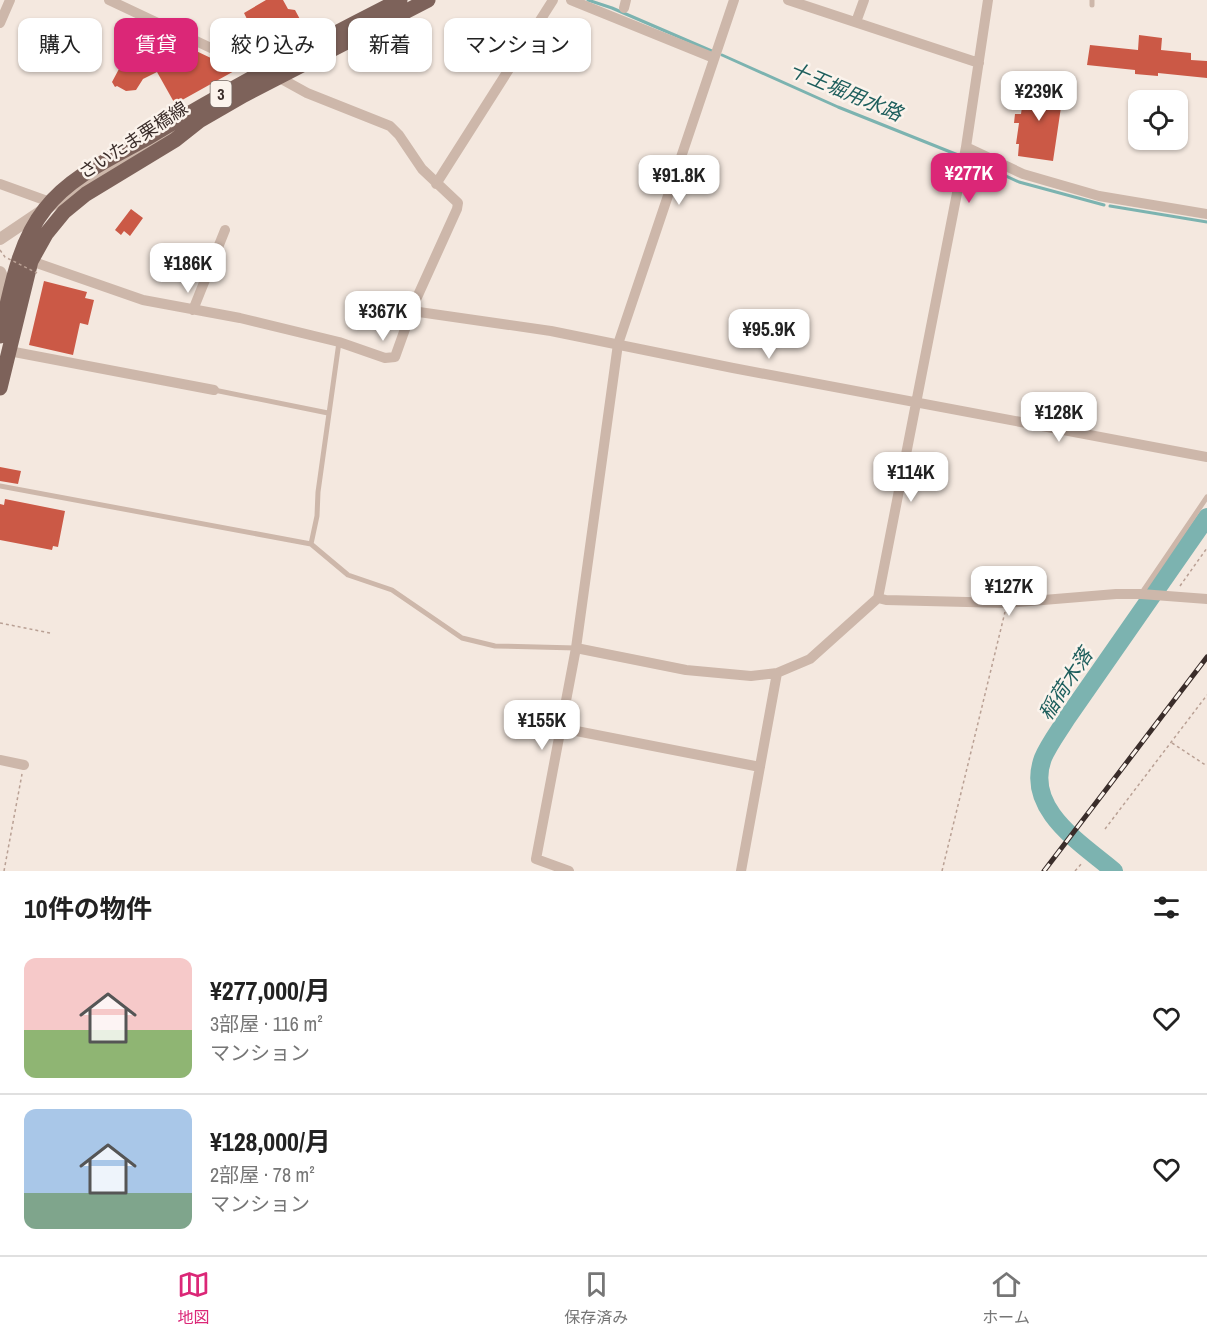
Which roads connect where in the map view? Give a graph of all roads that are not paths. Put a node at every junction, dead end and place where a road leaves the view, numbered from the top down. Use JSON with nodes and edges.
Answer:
{"nodes":[{"id":1,"x":10,"y":0,"type":"edge"},
{"id":2,"x":109,"y":0,"type":"edge"},
{"id":3,"x":400,"y":0,"type":"edge"},
{"id":4,"x":428,"y":0,"type":"edge"},
{"id":5,"x":553,"y":0,"type":"edge"},
{"id":6,"x":572,"y":0,"type":"edge"},
{"id":7,"x":734,"y":0,"type":"edge"},
{"id":8,"x":864,"y":0,"type":"edge"},
{"id":9,"x":988,"y":0,"type":"edge"},
{"id":10,"x":792,"y":1,"type":"edge"},
{"id":11,"x":0,"y":22,"type":"edge"},
{"id":12,"x":856,"y":22,"type":"junction"},
{"id":13,"x":336,"y":33,"type":"edge"},
{"id":14,"x":210,"y":48,"type":"edge"},
{"id":15,"x":714,"y":58,"type":"junction"},
{"id":16,"x":979,"y":63,"type":"junction"},
{"id":17,"x":262,"y":72,"type":"edge"},
{"id":18,"x":278,"y":77,"type":"junction"},
{"id":19,"x":199,"y":121,"type":"junction"},
{"id":20,"x":966,"y":147,"type":"junction"},
{"id":21,"x":0,"y":184,"type":"edge"},
{"id":22,"x":436,"y":184,"type":"junction"},
{"id":23,"x":47,"y":206,"type":"junction"},
{"id":24,"x":1207,"y":214,"type":"edge"},
{"id":25,"x":225,"y":230,"type":"dead end"},
{"id":26,"x":1,"y":236,"type":"edge"},
{"id":27,"x":30,"y":261,"type":"junction"},
{"id":28,"x":0,"y":272,"type":"edge"},
{"id":29,"x":0,"y":309,"type":"edge"},
{"id":30,"x":193,"y":309,"type":"junction"},
{"id":31,"x":412,"y":311,"type":"junction"},
{"id":32,"x":0,"y":336,"type":"edge"},
{"id":33,"x":339,"y":342,"type":"junction"},
{"id":34,"x":618,"y":344,"type":"junction"},
{"id":35,"x":9,"y":351,"type":"junction"},
{"id":36,"x":0,"y":388,"type":"edge"},
{"id":37,"x":214,"y":390,"type":"joint"},
{"id":38,"x":916,"y":401,"type":"junction"},
{"id":39,"x":328,"y":413,"type":"junction"},
{"id":40,"x":1207,"y":457,"type":"edge"},
{"id":41,"x":0,"y":486,"type":"edge"},
{"id":42,"x":1207,"y":497,"type":"edge"},
{"id":43,"x":311,"y":544,"type":"junction"},
{"id":44,"x":1142,"y":594,"type":"junction"},
{"id":45,"x":878,"y":598,"type":"junction"},
{"id":46,"x":1207,"y":599,"type":"edge"},
{"id":47,"x":576,"y":648,"type":"junction"},
{"id":48,"x":777,"y":673,"type":"junction"},
{"id":49,"x":561,"y":728,"type":"junction"},
{"id":50,"x":0,"y":760,"type":"edge"},
{"id":51,"x":24,"y":765,"type":"road end"},
{"id":52,"x":760,"y":767,"type":"junction"},
{"id":53,"x":549,"y":867,"type":"edge"},
{"id":54,"x":569,"y":871,"type":"edge"},
{"id":55,"x":741,"y":871,"type":"edge"}],
"edges":[{"from":1,"to":11,"type":"street"},
{"from":2,"to":14,"type":"street"},
{"from":3,"to":13,"type":"main road","name":"さいたま栗橋線","number":"3"},
{"from":4,"to":18,"type":"main road","name":"さいたま栗橋線","number":"3"},
{"from":5,"to":22,"type":"street"},
{"from":6,"to":15,"type":"street"},
{"from":7,"to":15,"type":"street"},
{"from":8,"to":12,"type":"street"},
{"from":9,"to":16,"type":"street"},
{"from":10,"to":12,"type":"street"},
{"from":12,"to":16,"type":"street"},
{"from":15,"to":34,"type":"street"},
{"from":16,"to":20,"type":"street"},
{"from":17,"to":23,"type":"main road","name":"さいたま栗橋線","number":"3"},
{"from":18,"to":19,"type":"main road","name":"さいたま栗橋線","number":"3"},
{"from":18,"to":22,"type":"street"},
{"from":19,"to":23,"type":"street"},
{"from":19,"to":27,"type":"main road","name":"さいたま栗橋線","number":"3"},
{"from":20,"to":24,"type":"street"},
{"from":20,"to":38,"type":"street"},
{"from":21,"to":23,"type":"street"},
{"from":22,"to":31,"type":"street"},
{"from":23,"to":26,"type":"street"},
{"from":23,"to":27,"type":"main road","name":"さいたま栗橋線","number":"3"},
{"from":25,"to":30,"type":"street"},
{"from":26,"to":27,"type":"street"},
{"from":27,"to":30,"type":"street"},
{"from":27,"to":32,"type":"main road","name":"さいたま栗橋線","number":"3"},
{"from":27,"to":35,"type":"main road","name":"さいたま栗橋線","number":"3"},
{"from":28,"to":29,"type":"street"},
{"from":30,"to":33,"type":"street"},
{"from":31,"to":33,"type":"street"},
{"from":31,"to":34,"type":"street"},
{"from":33,"to":39,"type":"lane"},
{"from":34,"to":38,"type":"street"},
{"from":34,"to":47,"type":"street"},
{"from":35,"to":36,"type":"main road","name":"さいたま栗橋線","number":"3"},
{"from":35,"to":37,"type":"street"},
{"from":37,"to":39,"type":"lane"},
{"from":38,"to":40,"type":"street"},
{"from":38,"to":45,"type":"street"},
{"from":39,"to":43,"type":"lane"},
{"from":41,"to":43,"type":"lane"},
{"from":42,"to":44,"type":"lane"},
{"from":43,"to":47,"type":"lane"},
{"from":44,"to":45,"type":"street"},
{"from":44,"to":46,"type":"street"},
{"from":45,"to":48,"type":"street"},
{"from":47,"to":48,"type":"street"},
{"from":47,"to":49,"type":"street"},
{"from":48,"to":52,"type":"street"},
{"from":49,"to":52,"type":"street"},
{"from":49,"to":53,"type":"street"},
{"from":50,"to":51,"type":"street"},
{"from":52,"to":55,"type":"street"},
{"from":53,"to":54,"type":"street"}]}
